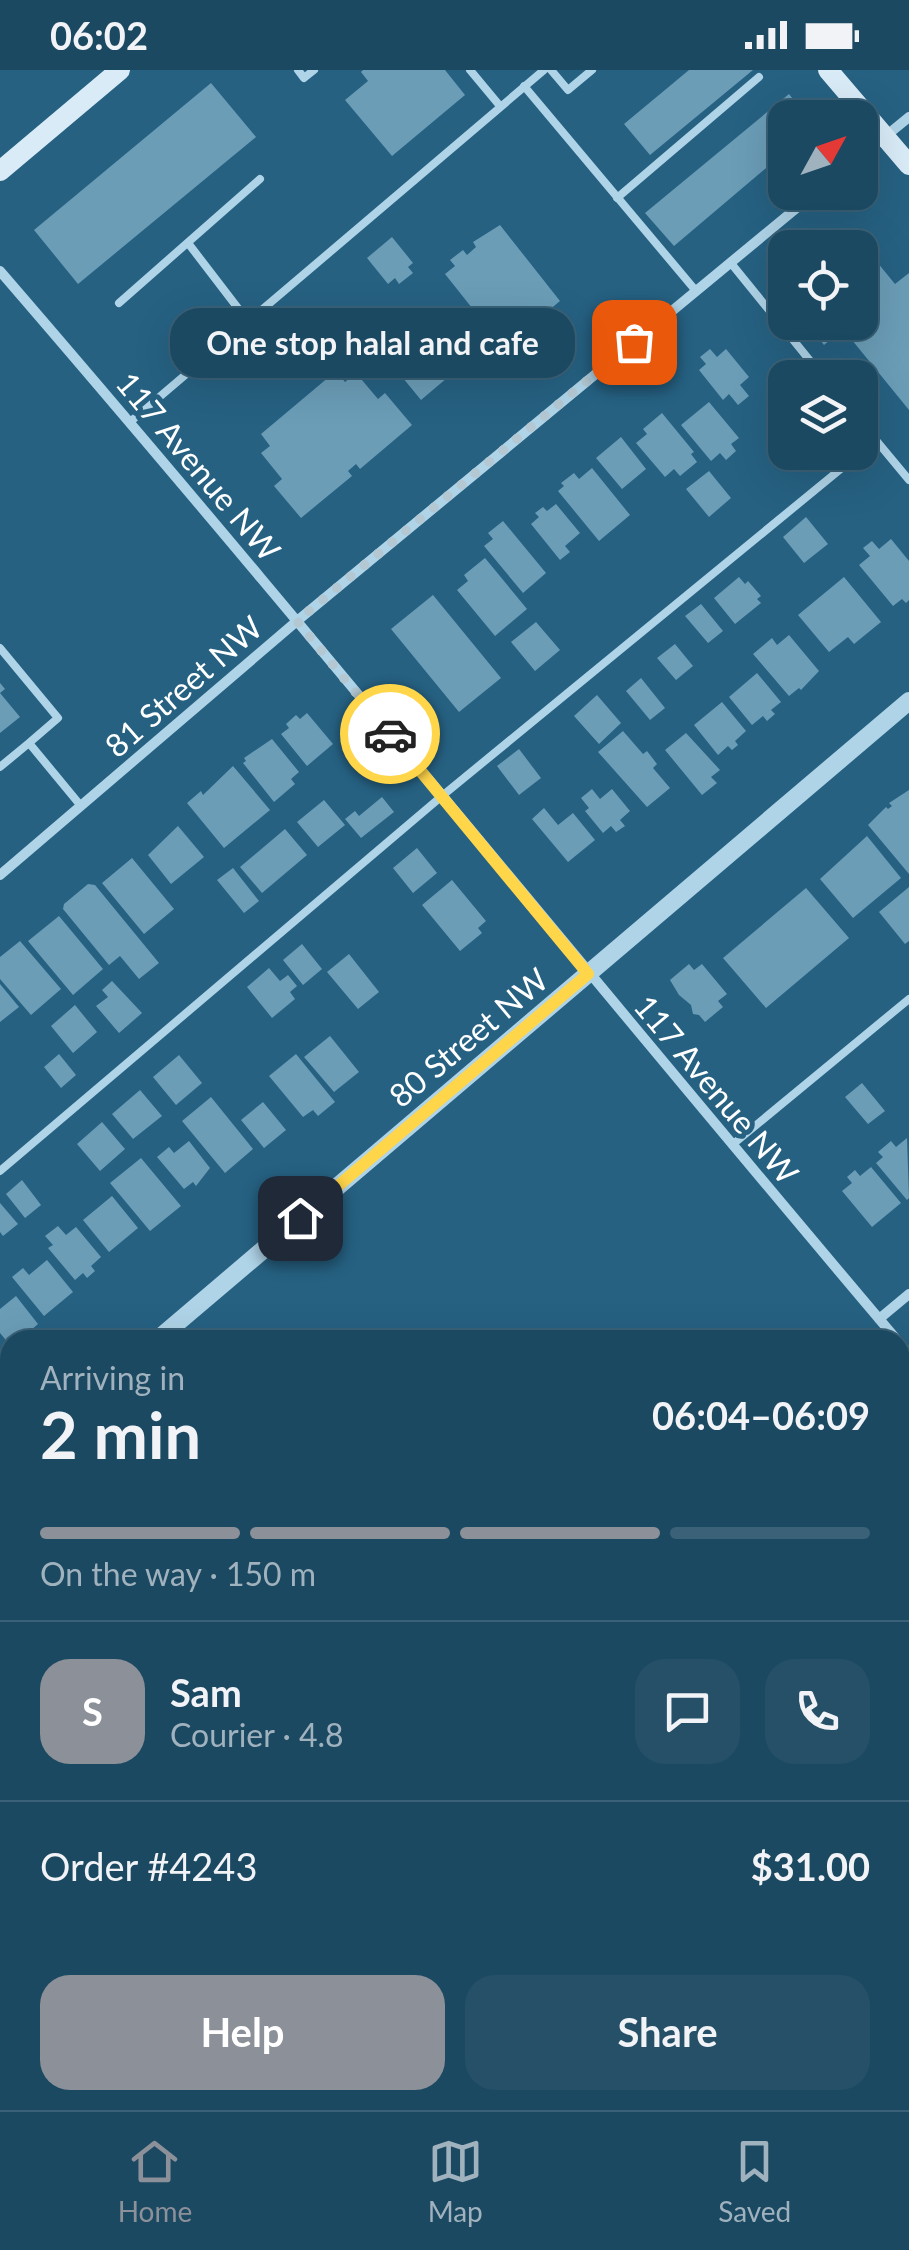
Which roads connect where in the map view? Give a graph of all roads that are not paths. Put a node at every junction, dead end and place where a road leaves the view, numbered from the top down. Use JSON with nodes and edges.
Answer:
{"nodes":[{"id":1,"x":120,"y":70,"type":"edge"},
{"id":2,"x":298,"y":70,"type":"edge"},
{"id":3,"x":314,"y":70,"type":"edge"},
{"id":4,"x":470,"y":70,"type":"edge"},
{"id":5,"x":547,"y":70,"type":"edge"},
{"id":6,"x":592,"y":70,"type":"edge"},
{"id":7,"x":828,"y":70,"type":"edge"},
{"id":8,"x":759,"y":77,"type":"dead end"},
{"id":9,"x":524,"y":86,"type":"junction"},
{"id":10,"x":500,"y":106,"type":"junction"},
{"id":11,"x":909,"y":117,"type":"edge"},
{"id":12,"x":885,"y":136,"type":"junction"},
{"id":13,"x":878,"y":142,"type":"edge"},
{"id":14,"x":909,"y":165,"type":"edge"},
{"id":15,"x":0,"y":171,"type":"edge"},
{"id":16,"x":260,"y":178,"type":"dead end"},
{"id":17,"x":617,"y":198,"type":"junction"},
{"id":18,"x":794,"y":210,"type":"edge"},
{"id":19,"x":188,"y":243,"type":"junction"},
{"id":20,"x":730,"y":262,"type":"junction"},
{"id":21,"x":0,"y":271,"type":"edge"},
{"id":22,"x":696,"y":291,"type":"junction"},
{"id":23,"x":118,"y":303,"type":"dead end"},
{"id":24,"x":247,"y":320,"type":"junction"},
{"id":25,"x":809,"y":360,"type":"edge"},
{"id":26,"x":130,"y":422,"type":"junction"},
{"id":27,"x":878,"y":442,"type":"edge"},
{"id":28,"x":839,"y":470,"type":"edge"},
{"id":29,"x":909,"y":479,"type":"edge"},
{"id":30,"x":297,"y":621,"type":"junction"},
{"id":31,"x":0,"y":648,"type":"edge"},
{"id":32,"x":909,"y":701,"type":"edge"},
{"id":33,"x":29,"y":743,"type":"junction"},
{"id":34,"x":0,"y":767,"type":"edge"},
{"id":35,"x":442,"y":796,"type":"junction"},
{"id":36,"x":80,"y":806,"type":"junction"},
{"id":37,"x":0,"y":876,"type":"edge"},
{"id":38,"x":588,"y":974,"type":"junction"},
{"id":39,"x":909,"y":999,"type":"edge"},
{"id":40,"x":732,"y":1145,"type":"junction"},
{"id":41,"x":0,"y":1171,"type":"edge"},
{"id":42,"x":909,"y":1294,"type":"edge"},
{"id":43,"x":879,"y":1319,"type":"junction"},
{"id":44,"x":169,"y":1330,"type":"edge"},
{"id":45,"x":888,"y":1330,"type":"edge"}],
"edges":[{"from":1,"to":15,"type":"main road"},
{"from":2,"to":3,"type":"lane"},
{"from":4,"to":10,"type":"lane"},
{"from":5,"to":6,"type":"lane"},
{"from":5,"to":9,"type":"lane"},
{"from":7,"to":12,"type":"main road"},
{"from":8,"to":17,"type":"lane"},
{"from":9,"to":10,"type":"lane"},
{"from":9,"to":17,"type":"lane"},
{"from":10,"to":24,"type":"lane"},
{"from":11,"to":12,"type":"street"},
{"from":12,"to":13,"type":"street"},
{"from":12,"to":14,"type":"main road"},
{"from":16,"to":19,"type":"lane"},
{"from":17,"to":22,"type":"lane"},
{"from":18,"to":20,"type":"street","name":"81 Street NW"},
{"from":19,"to":23,"type":"lane"},
{"from":19,"to":24,"type":"lane"},
{"from":20,"to":22,"type":"street","name":"81 Street NW"},
{"from":20,"to":25,"type":"lane"},
{"from":21,"to":26,"type":"street","name":"117 Avenue NW"},
{"from":22,"to":30,"type":"street","name":"81 Street NW"},
{"from":24,"to":26,"type":"lane"},
{"from":26,"to":30,"type":"street","name":"117 Avenue NW"},
{"from":27,"to":29,"type":"lane"},
{"from":28,"to":35,"type":"lane"},
{"from":30,"to":35,"type":"street","name":"117 Avenue NW"},
{"from":30,"to":36,"type":"street","name":"81 Street NW"},
{"from":31,"to":33,"type":"lane"},
{"from":32,"to":38,"type":"street","name":"80 Street NW"},
{"from":33,"to":34,"type":"lane"},
{"from":33,"to":36,"type":"lane"},
{"from":35,"to":38,"type":"street","name":"117 Avenue NW"},
{"from":35,"to":41,"type":"lane"},
{"from":36,"to":37,"type":"street","name":"81 Street NW"},
{"from":38,"to":40,"type":"street","name":"117 Avenue NW"},
{"from":38,"to":44,"type":"street","name":"80 Street NW"},
{"from":39,"to":40,"type":"lane"},
{"from":40,"to":43,"type":"street","name":"117 Avenue NW"},
{"from":42,"to":43,"type":"street"},
{"from":43,"to":45,"type":"street","name":"117 Avenue NW"}]}
